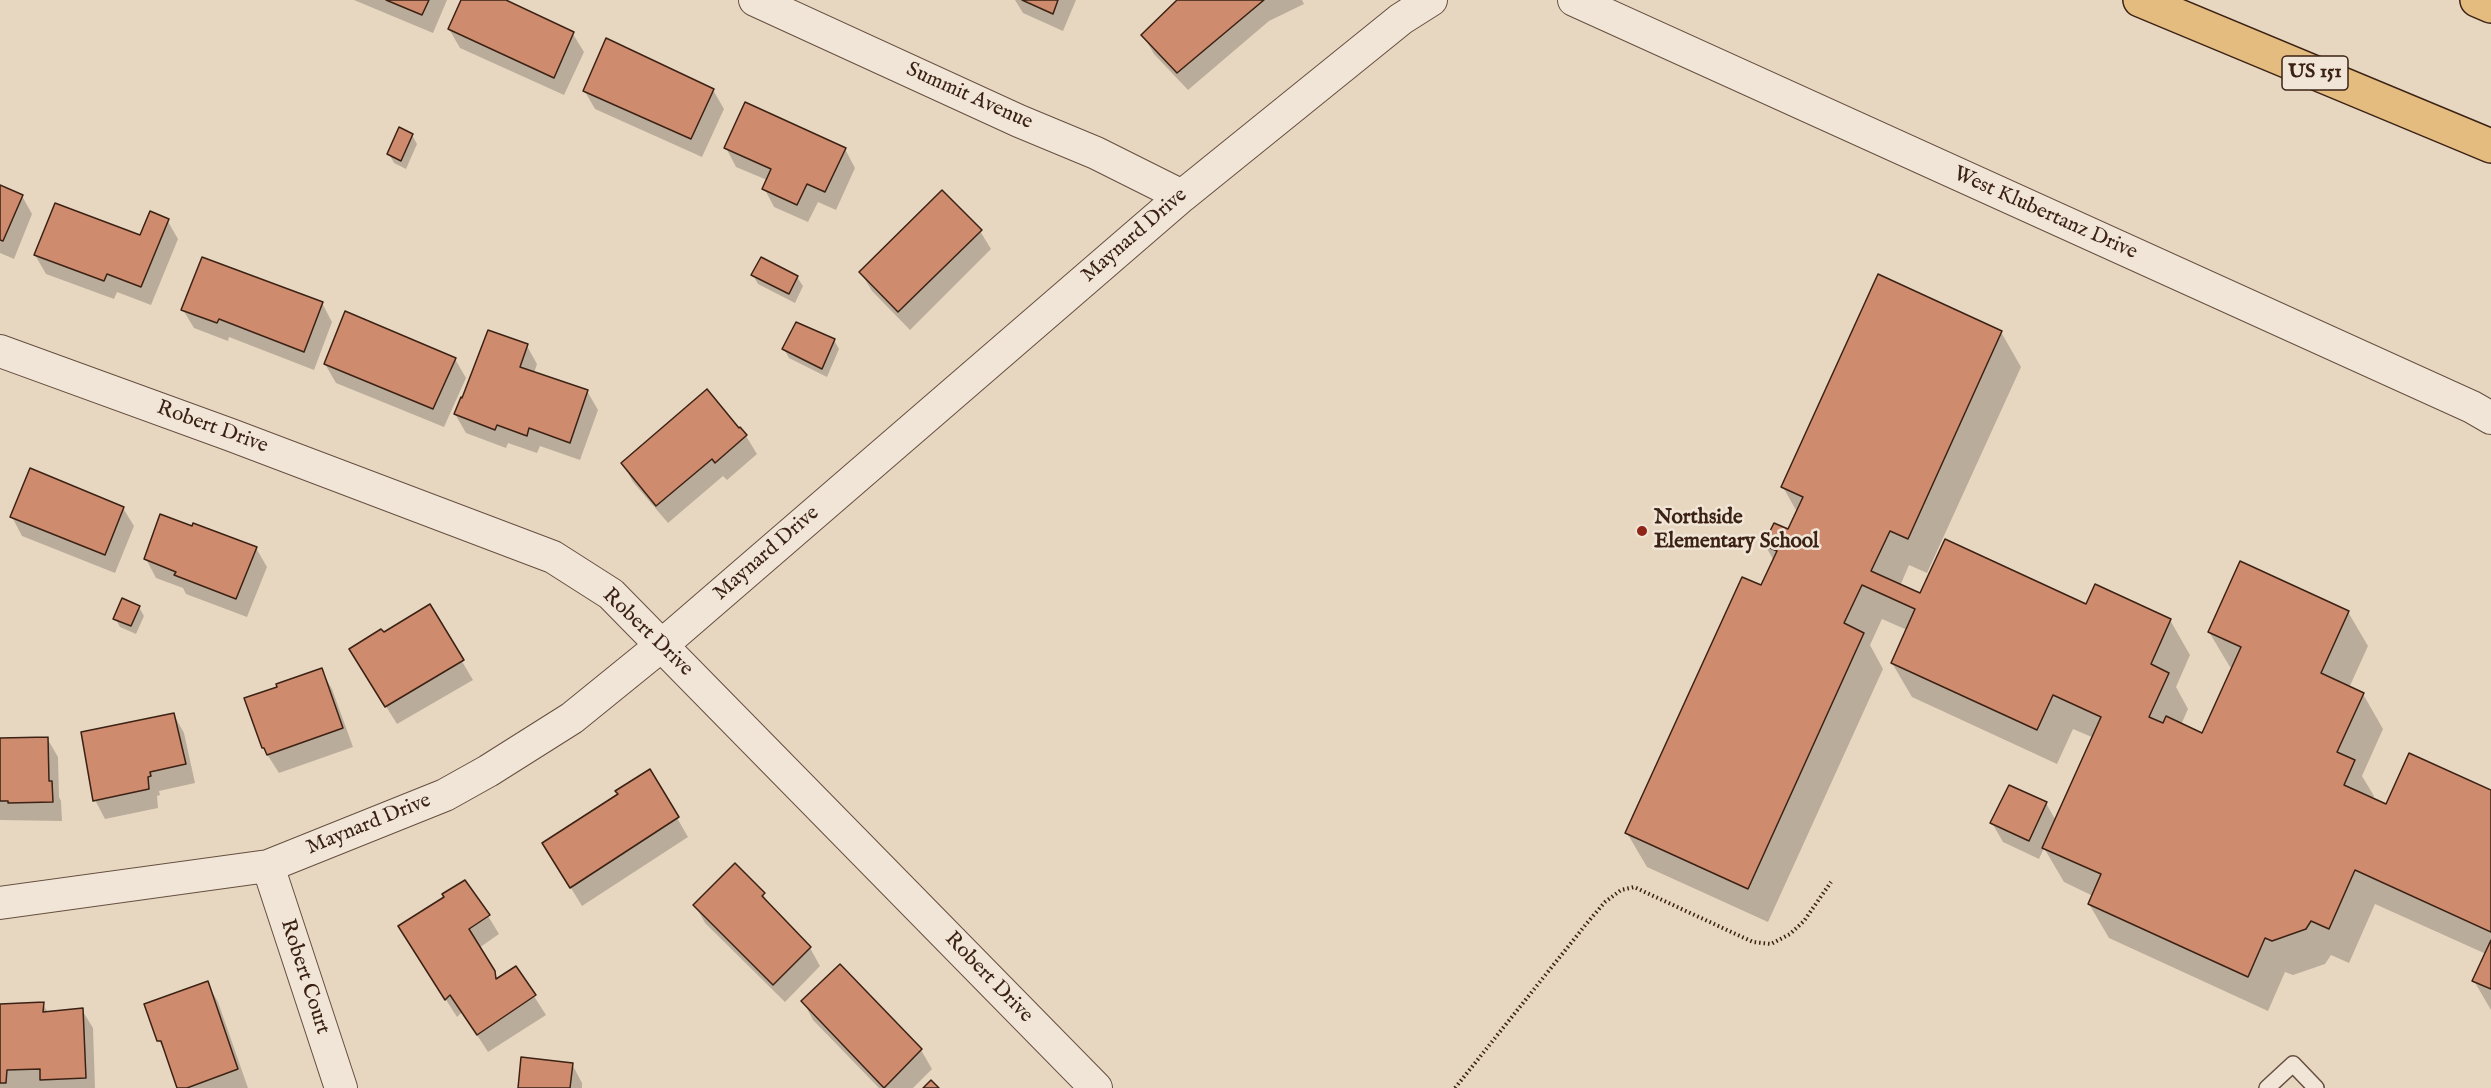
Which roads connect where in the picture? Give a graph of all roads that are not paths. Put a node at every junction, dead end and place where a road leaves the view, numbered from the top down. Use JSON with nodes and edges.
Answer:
{"nodes":[{"id":1,"x":755,"y":0,"type":"edge"},
{"id":2,"x":1431,"y":0,"type":"edge"},
{"id":3,"x":2140,"y":0,"type":"edge"},
{"id":4,"x":2477,"y":0,"type":"edge"},
{"id":5,"x":1586,"y":6,"type":"edge"},
{"id":6,"x":2491,"y":6,"type":"edge"},
{"id":7,"x":2491,"y":146,"type":"edge"},
{"id":8,"x":1182,"y":196,"type":"junction"},
{"id":9,"x":0,"y":351,"type":"edge"},
{"id":10,"x":2491,"y":418,"type":"edge"},
{"id":11,"x":662,"y":645,"type":"junction"},
{"id":12,"x":268,"y":866,"type":"junction"},
{"id":13,"x":0,"y":903,"type":"edge"},
{"id":14,"x":341,"y":1088,"type":"edge"},
{"id":15,"x":1096,"y":1088,"type":"edge"},
{"id":16,"x":2267,"y":1088,"type":"edge"},
{"id":17,"x":2316,"y":1088,"type":"edge"}],
"edges":[{"from":1,"to":8,"type":"street","name":"Summit Avenue"},
{"from":2,"to":8,"type":"street","name":"Maynard Drive"},
{"from":3,"to":7,"type":"highway","number":"US 151"},
{"from":4,"to":6,"type":"highway"},
{"from":5,"to":10,"type":"street","name":"West Klubertanz Drive"},
{"from":8,"to":11,"type":"street","name":"Maynard Drive"},
{"from":9,"to":11,"type":"street","name":"Robert Drive"},
{"from":11,"to":12,"type":"street","name":"Maynard Drive"},
{"from":11,"to":15,"type":"street","name":"Robert Drive"},
{"from":12,"to":13,"type":"street","name":"Maynard Drive"},
{"from":12,"to":14,"type":"street","name":"Robert Court"},
{"from":16,"to":17,"type":"lane"}]}
